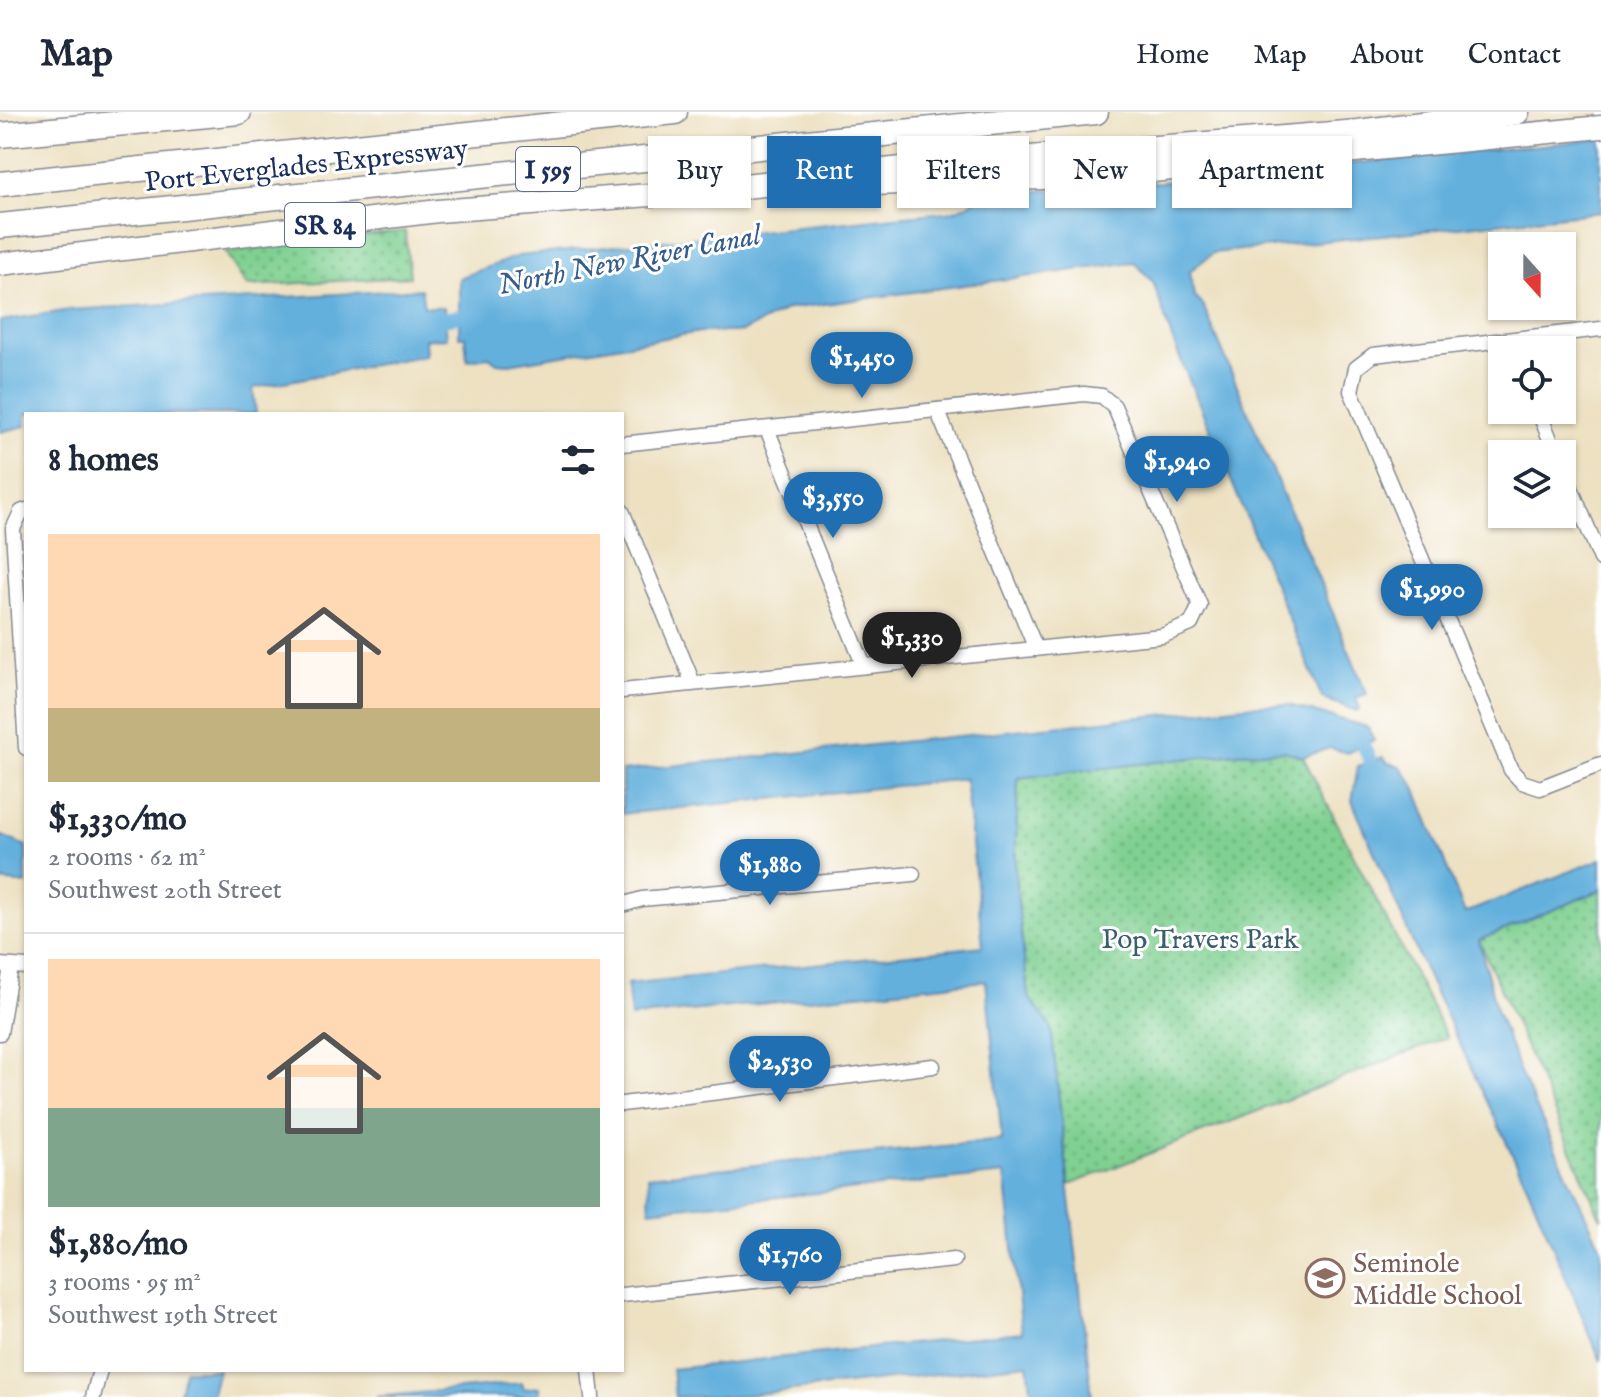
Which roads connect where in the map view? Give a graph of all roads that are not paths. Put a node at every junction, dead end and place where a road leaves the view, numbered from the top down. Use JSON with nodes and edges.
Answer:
{"nodes":[{"id":1,"x":239,"y":112,"type":"edge"},
{"id":2,"x":675,"y":112,"type":"edge"},
{"id":3,"x":1096,"y":112,"type":"edge"},
{"id":4,"x":1517,"y":112,"type":"edge"},
{"id":5,"x":1601,"y":127,"type":"edge"},
{"id":6,"x":0,"y":135,"type":"edge"},
{"id":7,"x":0,"y":184,"type":"edge"},
{"id":8,"x":751,"y":185,"type":"edge"},
{"id":9,"x":751,"y":187,"type":"edge"},
{"id":10,"x":648,"y":194,"type":"edge"},
{"id":11,"x":0,"y":226,"type":"edge"},
{"id":12,"x":212,"y":238,"type":"junction"},
{"id":13,"x":0,"y":264,"type":"edge"},
{"id":14,"x":0,"y":277,"type":"edge"},
{"id":15,"x":1601,"y":329,"type":"edge"},
{"id":16,"x":1559,"y":336,"type":"edge"},
{"id":17,"x":1488,"y":346,"type":"edge"},
{"id":18,"x":938,"y":412,"type":"junction"},
{"id":19,"x":767,"y":429,"type":"junction"},
{"id":20,"x":624,"y":444,"type":"edge"},
{"id":21,"x":1576,"y":500,"type":"edge"},
{"id":22,"x":24,"y":511,"type":"edge"},
{"id":23,"x":624,"y":516,"type":"edge"},
{"id":24,"x":1601,"y":559,"type":"edge"},
{"id":25,"x":1036,"y":649,"type":"junction"},
{"id":26,"x":864,"y":666,"type":"junction"},
{"id":27,"x":693,"y":683,"type":"junction"},
{"id":28,"x":624,"y":691,"type":"edge"},
{"id":29,"x":24,"y":714,"type":"edge"},
{"id":30,"x":1601,"y":764,"type":"edge"},
{"id":31,"x":913,"y":874,"type":"dead end"},
{"id":32,"x":624,"y":904,"type":"edge"},
{"id":33,"x":12,"y":967,"type":"edge"},
{"id":34,"x":0,"y":1033,"type":"edge"},
{"id":35,"x":933,"y":1066,"type":"dead end"},
{"id":36,"x":624,"y":1104,"type":"edge"},
{"id":37,"x":954,"y":1260,"type":"dead end"},
{"id":38,"x":624,"y":1295,"type":"edge"},
{"id":39,"x":99,"y":1372,"type":"edge"},
{"id":40,"x":589,"y":1372,"type":"edge"},
{"id":41,"x":93,"y":1397,"type":"edge"},
{"id":42,"x":592,"y":1397,"type":"edge"}],
"edges":[{"from":1,"to":6,"type":"highway","name":"Port Everglades Expressway"},
{"from":2,"to":7,"type":"highway"},
{"from":3,"to":11,"type":"highway","name":"Port Everglades Expressway","number":"I 595"},
{"from":4,"to":8,"type":"highway"},
{"from":5,"to":9,"type":"main road","number":"SR 84"},
{"from":10,"to":12,"type":"main road","number":"SR 84"},
{"from":12,"to":13,"type":"main road","number":"SR 84"},
{"from":12,"to":14,"type":"main road"},
{"from":15,"to":16,"type":"street"},
{"from":17,"to":30,"type":"street"},
{"from":18,"to":19,"type":"street"},
{"from":18,"to":25,"type":"street"},
{"from":18,"to":25,"type":"street"},
{"from":19,"to":20,"type":"street"},
{"from":19,"to":26,"type":"street"},
{"from":21,"to":24,"type":"street"},
{"from":22,"to":29,"type":"street"},
{"from":23,"to":27,"type":"street"},
{"from":25,"to":26,"type":"street"},
{"from":26,"to":27,"type":"street"},
{"from":27,"to":28,"type":"street"},
{"from":31,"to":32,"type":"street"},
{"from":33,"to":34,"type":"street"},
{"from":35,"to":36,"type":"street"},
{"from":37,"to":38,"type":"street"},
{"from":39,"to":41,"type":"street"},
{"from":40,"to":42,"type":"street"}]}
